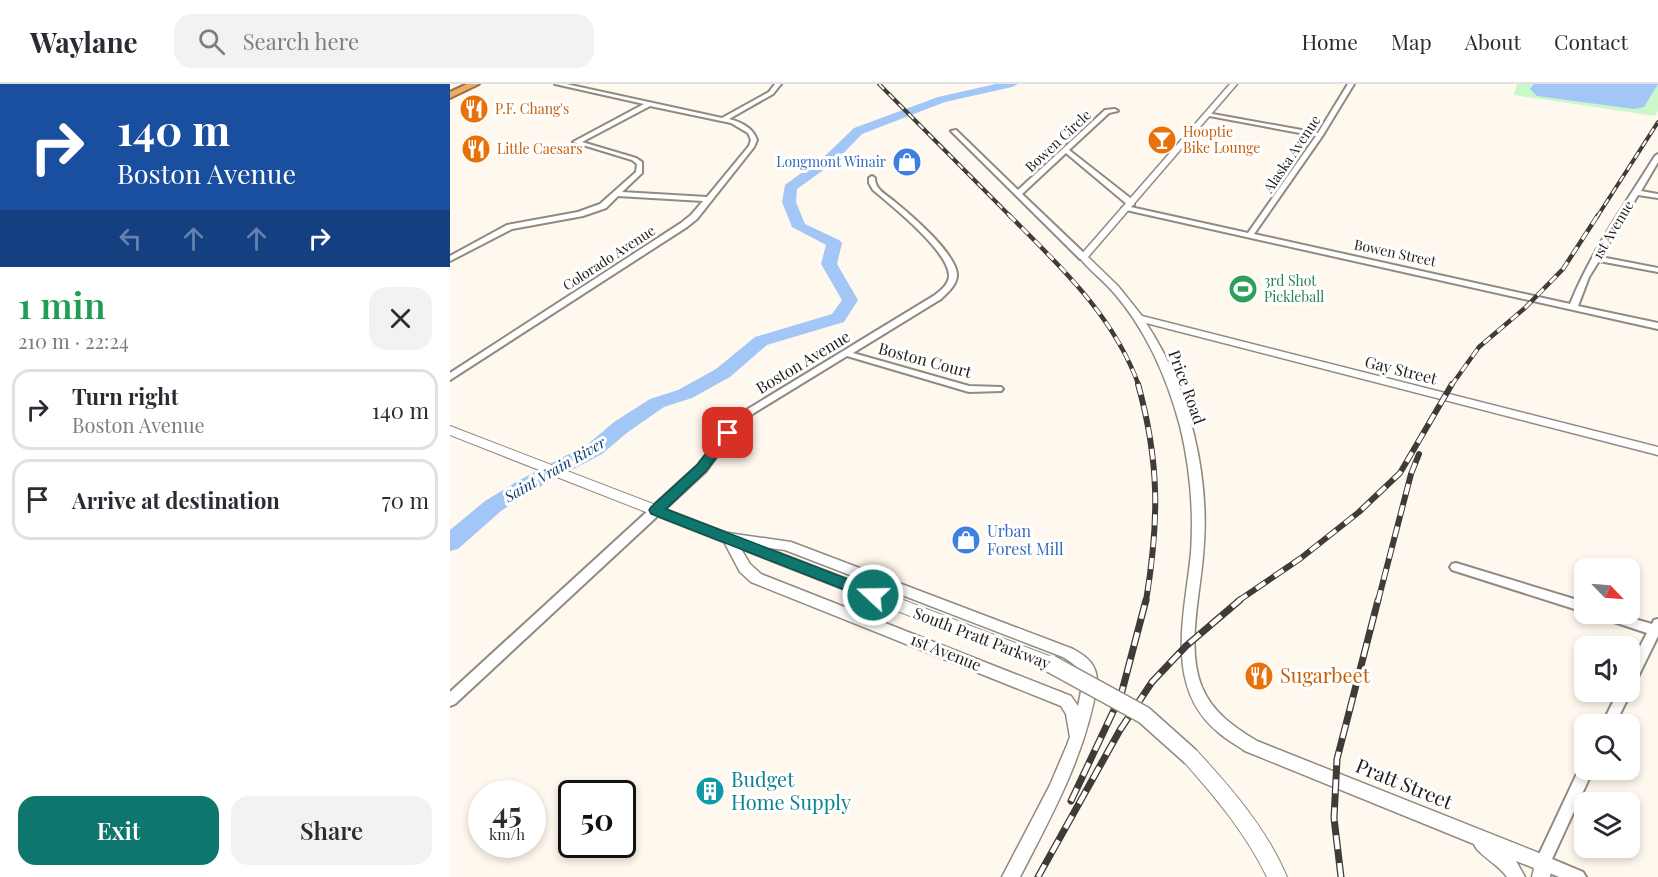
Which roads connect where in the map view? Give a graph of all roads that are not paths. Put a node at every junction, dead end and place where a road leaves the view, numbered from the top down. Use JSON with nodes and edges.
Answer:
{"nodes":[{"id":1,"x":476,"y":84,"type":"edge"},
{"id":2,"x":558,"y":84,"type":"edge"},
{"id":3,"x":778,"y":84,"type":"edge"},
{"id":4,"x":1234,"y":84,"type":"edge"},
{"id":5,"x":1352,"y":84,"type":"edge"},
{"id":6,"x":569,"y":85,"type":"edge"},
{"id":7,"x":450,"y":94,"type":"edge"},
{"id":8,"x":649,"y":104,"type":"junction"},
{"id":9,"x":1114,"y":111,"type":"dead end"},
{"id":10,"x":1207,"y":115,"type":"junction"},
{"id":11,"x":723,"y":120,"type":"junction"},
{"id":12,"x":954,"y":131,"type":"dead end"},
{"id":13,"x":1320,"y":135,"type":"junction"},
{"id":14,"x":1066,"y":150,"type":"junction"},
{"id":15,"x":1657,"y":159,"type":"edge"},
{"id":16,"x":872,"y":177,"type":"dead end"},
{"id":17,"x":1636,"y":192,"type":"junction"},
{"id":18,"x":1019,"y":193,"type":"junction"},
{"id":19,"x":617,"y":194,"type":"junction"},
{"id":20,"x":1658,"y":196,"type":"edge"},
{"id":21,"x":708,"y":199,"type":"junction"},
{"id":22,"x":1129,"y":206,"type":"junction"},
{"id":23,"x":1250,"y":235,"type":"junction"},
{"id":24,"x":1083,"y":257,"type":"junction"},
{"id":25,"x":1596,"y":258,"type":"junction"},
{"id":26,"x":450,"y":259,"type":"edge"},
{"id":27,"x":1658,"y":270,"type":"edge"},
{"id":28,"x":1573,"y":307,"type":"junction"},
{"id":29,"x":1137,"y":318,"type":"junction"},
{"id":30,"x":1658,"y":326,"type":"edge"},
{"id":31,"x":845,"y":353,"type":"junction"},
{"id":32,"x":450,"y":377,"type":"edge"},
{"id":33,"x":998,"y":389,"type":"dead end"},
{"id":34,"x":450,"y":430,"type":"edge"},
{"id":35,"x":1658,"y":451,"type":"edge"},
{"id":36,"x":656,"y":510,"type":"junction"},
{"id":37,"x":728,"y":538,"type":"junction"},
{"id":38,"x":1456,"y":567,"type":"dead end"},
{"id":39,"x":1574,"y":605,"type":"edge"},
{"id":40,"x":1640,"y":624,"type":"edge"},
{"id":41,"x":1657,"y":628,"type":"edge"},
{"id":42,"x":1640,"y":660,"type":"edge"},
{"id":43,"x":450,"y":700,"type":"edge"},
{"id":44,"x":1217,"y":724,"type":"joint"},
{"id":45,"x":1077,"y":743,"type":"junction"},
{"id":46,"x":1582,"y":780,"type":"edge"},
{"id":47,"x":1450,"y":825,"type":"junction"},
{"id":48,"x":1542,"y":870,"type":"edge"},
{"id":49,"x":1011,"y":877,"type":"edge"},
{"id":50,"x":1277,"y":877,"type":"edge"},
{"id":51,"x":1516,"y":877,"type":"edge"},
{"id":52,"x":1578,"y":877,"type":"edge"}],
"edges":[{"from":1,"to":7,"type":"highway"},
{"from":2,"to":6,"type":"street"},
{"from":3,"to":11,"type":"street"},
{"from":4,"to":10,"type":"street"},
{"from":5,"to":13,"type":"street","name":"Alaska Avenue"},
{"from":6,"to":8,"type":"street"},
{"from":8,"to":11,"type":"street"},
{"from":8,"to":19,"type":"street"},
{"from":9,"to":14,"type":"street","name":"Bowen Circle"},
{"from":10,"to":13,"type":"street"},
{"from":10,"to":22,"type":"street"},
{"from":11,"to":21,"type":"street","name":"Colorado Avenue"},
{"from":12,"to":18,"type":"street","name":"Price Road"},
{"from":13,"to":23,"type":"street","name":"Alaska Avenue"},
{"from":14,"to":18,"type":"street","name":"Bowen Circle"},
{"from":14,"to":22,"type":"street"},
{"from":15,"to":17,"type":"street","name":"1st Avenue"},
{"from":16,"to":31,"type":"street","name":"Boston Avenue"},
{"from":17,"to":20,"type":"street"},
{"from":17,"to":25,"type":"street","name":"1st Avenue"},
{"from":18,"to":24,"type":"street","name":"Price Road"},
{"from":19,"to":21,"type":"street"},
{"from":19,"to":26,"type":"street"},
{"from":21,"to":32,"type":"street","name":"Colorado Avenue"},
{"from":22,"to":23,"type":"street","name":"Bowen Street"},
{"from":22,"to":24,"type":"street"},
{"from":23,"to":28,"type":"street","name":"Bowen Street"},
{"from":24,"to":29,"type":"street","name":"Price Road"},
{"from":25,"to":27,"type":"street"},
{"from":25,"to":28,"type":"street","name":"1st Avenue"},
{"from":28,"to":30,"type":"street","name":"Bowen Street"},
{"from":29,"to":35,"type":"street","name":"Gay Street"},
{"from":29,"to":44,"type":"street","name":"Price Road"},
{"from":31,"to":33,"type":"street","name":"Boston Court"},
{"from":31,"to":36,"type":"street","name":"Boston Avenue"},
{"from":34,"to":36,"type":"main road","name":"South Pratt Parkway"},
{"from":36,"to":37,"type":"main road","name":"South Pratt Parkway"},
{"from":36,"to":43,"type":"street","name":"Boston Avenue"},
{"from":37,"to":45,"type":"street","name":"1st Avenue"},
{"from":37,"to":45,"type":"street","name":"1st Avenue"},
{"from":37,"to":50,"type":"main road","name":"South Pratt Parkway","bridge":true},
{"from":38,"to":39,"type":"street"},
{"from":40,"to":41,"type":"street"},
{"from":41,"to":42,"type":"street"},
{"from":44,"to":47,"type":"street","name":"Pratt Street"},
{"from":45,"to":49,"type":"street","name":"1st Avenue"},
{"from":46,"to":48,"type":"street"},
{"from":47,"to":48,"type":"street","name":"Pratt Street"},
{"from":47,"to":51,"type":"street"},
{"from":48,"to":52,"type":"street","name":"Pratt Street"}]}
